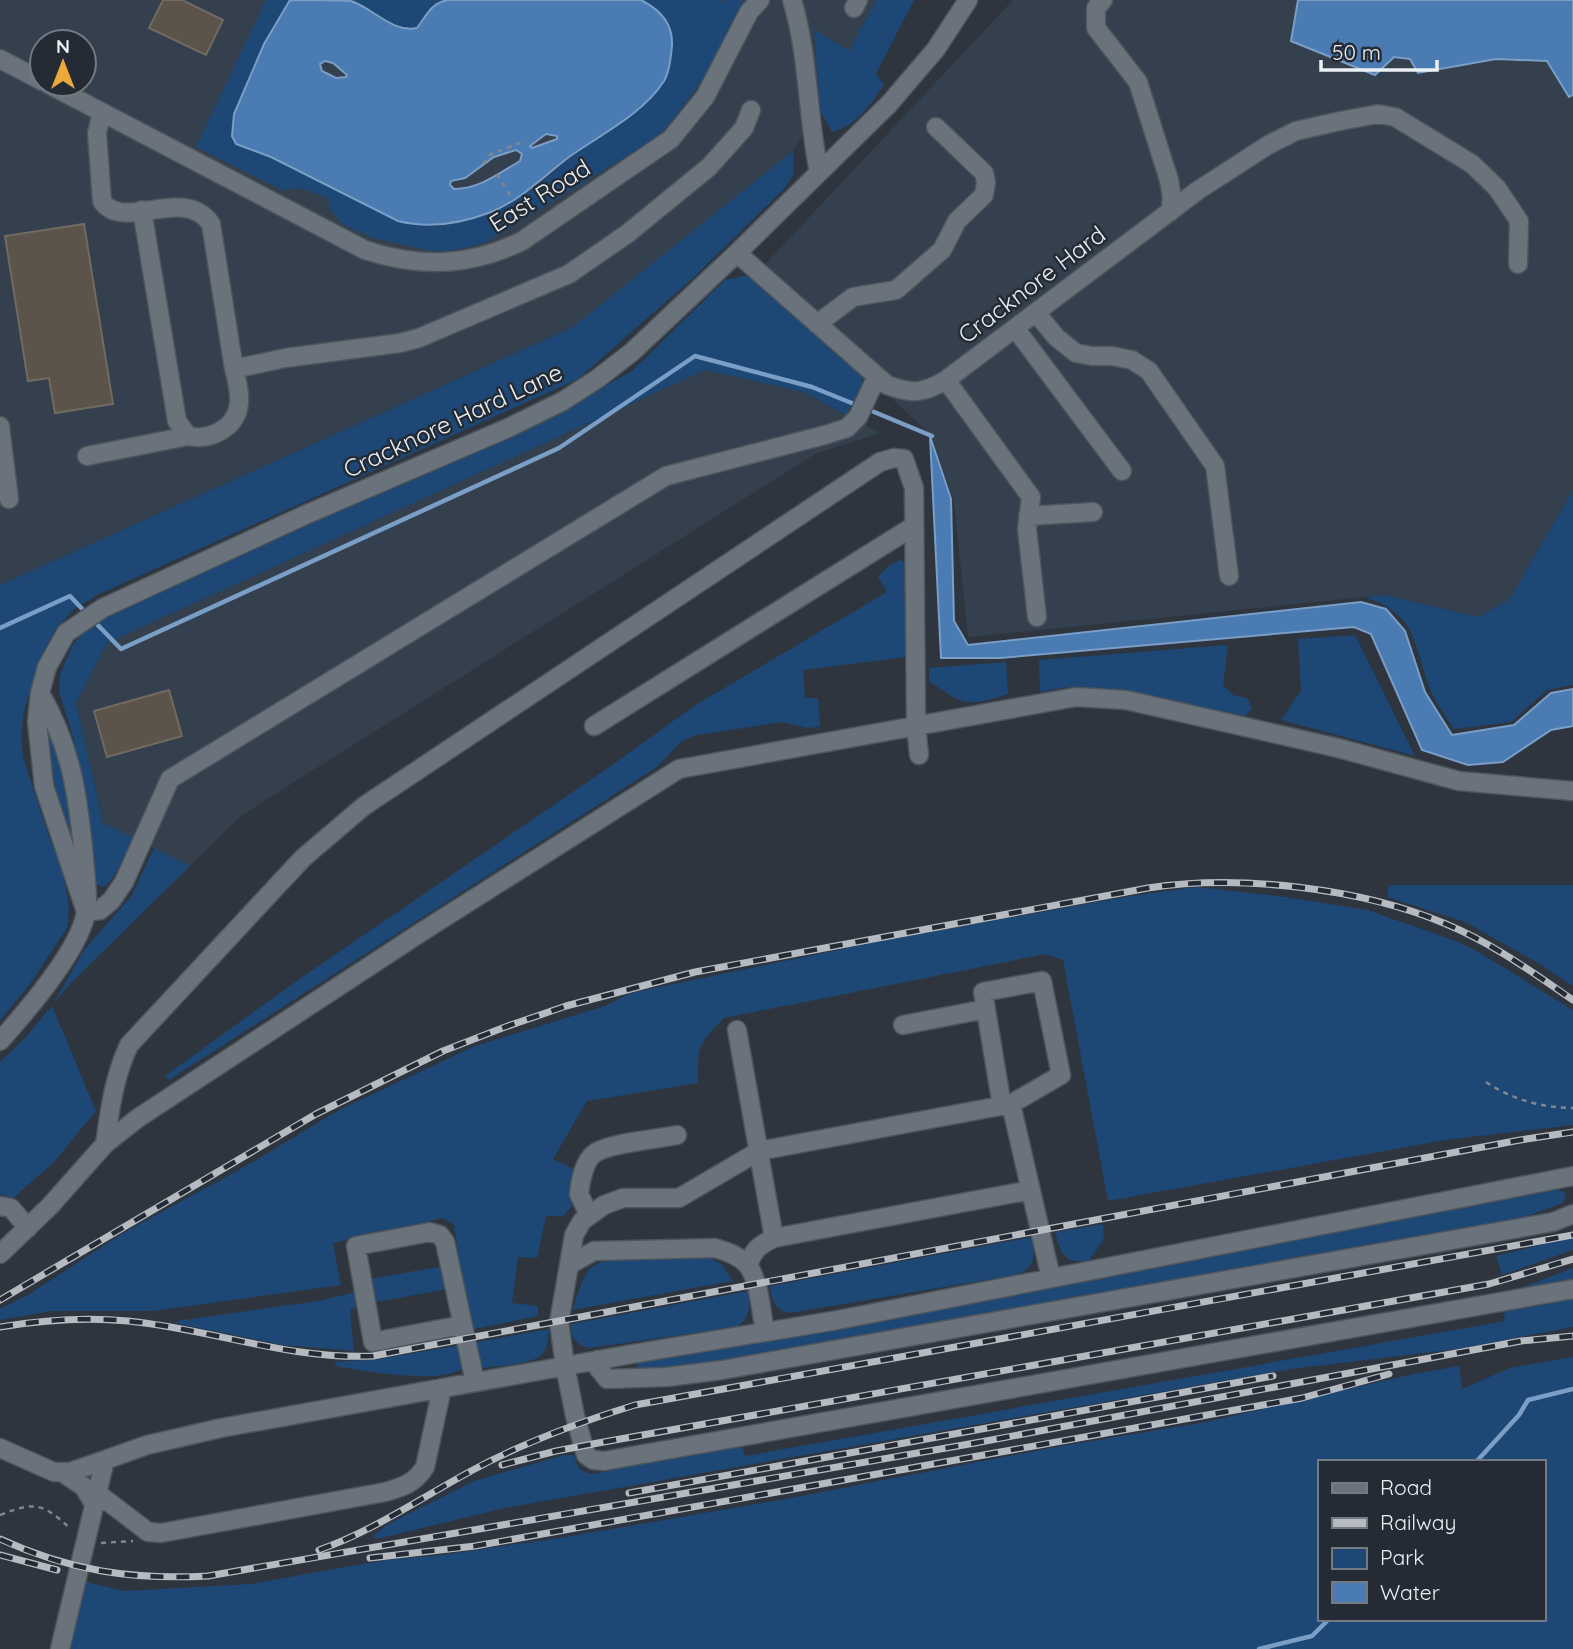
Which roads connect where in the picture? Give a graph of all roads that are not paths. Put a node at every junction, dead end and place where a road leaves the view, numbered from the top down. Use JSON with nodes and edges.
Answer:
{"nodes":[{"id":1,"x":760,"y":0,"type":"edge"},
{"id":2,"x":968,"y":0,"type":"edge"},
{"id":3,"x":1103,"y":0,"type":"edge"},
{"id":4,"x":799,"y":5,"type":"edge"},
{"id":5,"x":0,"y":59,"type":"edge"},
{"id":6,"x":28,"y":74,"type":"edge"},
{"id":7,"x":74,"y":98,"type":"edge"},
{"id":8,"x":751,"y":110,"type":"dead end"},
{"id":9,"x":102,"y":113,"type":"junction"},
{"id":10,"x":936,"y":127,"type":"dead end"},
{"id":11,"x":819,"y":172,"type":"junction"},
{"id":12,"x":142,"y":210,"type":"junction"},
{"id":13,"x":1170,"y":212,"type":"junction"},
{"id":14,"x":737,"y":253,"type":"junction"},
{"id":15,"x":1518,"y":264,"type":"dead end"},
{"id":16,"x":1036,"y":313,"type":"junction"},
{"id":17,"x":817,"y":324,"type":"junction"},
{"id":18,"x":1015,"y":328,"type":"junction"},
{"id":19,"x":234,"y":369,"type":"junction"},
{"id":20,"x":877,"y":376,"type":"junction"},
{"id":21,"x":946,"y":380,"type":"junction"},
{"id":22,"x":0,"y":426,"type":"edge"},
{"id":23,"x":188,"y":436,"type":"junction"},
{"id":24,"x":87,"y":456,"type":"dead end"},
{"id":25,"x":1122,"y":471,"type":"dead end"},
{"id":26,"x":9,"y":499,"type":"dead end"},
{"id":27,"x":1093,"y":512,"type":"dead end"},
{"id":28,"x":1028,"y":516,"type":"junction"},
{"id":29,"x":915,"y":526,"type":"junction"},
{"id":30,"x":1229,"y":576,"type":"dead end"},
{"id":31,"x":1037,"y":617,"type":"dead end"},
{"id":32,"x":40,"y":693,"type":"junction"},
{"id":33,"x":916,"y":725,"type":"junction"},
{"id":34,"x":594,"y":726,"type":"dead end"},
{"id":35,"x":919,"y":755,"type":"dead end"},
{"id":36,"x":1573,"y":791,"type":"edge"},
{"id":37,"x":86,"y":912,"type":"junction"},
{"id":38,"x":986,"y":1009,"type":"junction"},
{"id":39,"x":903,"y":1025,"type":"dead end"},
{"id":40,"x":737,"y":1030,"type":"dead end"},
{"id":41,"x":0,"y":1041,"type":"edge"},
{"id":42,"x":1006,"y":1105,"type":"junction"},
{"id":43,"x":677,"y":1135,"type":"dead end"},
{"id":44,"x":105,"y":1144,"type":"junction"},
{"id":45,"x":759,"y":1151,"type":"junction"},
{"id":46,"x":1573,"y":1176,"type":"edge"},
{"id":47,"x":1031,"y":1190,"type":"junction"},
{"id":48,"x":0,"y":1206,"type":"edge"},
{"id":49,"x":1573,"y":1214,"type":"edge"},
{"id":50,"x":589,"y":1215,"type":"junction"},
{"id":51,"x":28,"y":1228,"type":"junction"},
{"id":52,"x":774,"y":1238,"type":"junction"},
{"id":53,"x":0,"y":1254,"type":"edge"},
{"id":54,"x":569,"y":1265,"type":"junction"},
{"id":55,"x":748,"y":1266,"type":"junction"},
{"id":56,"x":1051,"y":1278,"type":"junction"},
{"id":57,"x":1573,"y":1289,"type":"edge"},
{"id":58,"x":462,"y":1325,"type":"junction"},
{"id":59,"x":765,"y":1332,"type":"junction"},
{"id":60,"x":597,"y":1360,"type":"junction"},
{"id":61,"x":565,"y":1366,"type":"junction"},
{"id":62,"x":475,"y":1382,"type":"junction"},
{"id":63,"x":442,"y":1388,"type":"junction"},
{"id":64,"x":0,"y":1448,"type":"edge"},
{"id":65,"x":105,"y":1460,"type":"junction"},
{"id":66,"x":62,"y":1472,"type":"junction"},
{"id":67,"x":96,"y":1499,"type":"junction"},
{"id":68,"x":60,"y":1649,"type":"edge"}],
"edges":[{"from":1,"to":9,"type":"lane","name":"East Road"},
{"from":2,"to":11,"type":"lane","name":"Cracknore Hard Lane"},
{"from":3,"to":13,"type":"lane"},
{"from":4,"to":11,"type":"lane"},
{"from":5,"to":6,"type":"lane"},
{"from":7,"to":9,"type":"lane","name":"East Road"},
{"from":8,"to":19,"type":"lane"},
{"from":9,"to":12,"type":"lane"},
{"from":10,"to":17,"type":"lane"},
{"from":11,"to":14,"type":"lane","name":"Cracknore Hard Lane"},
{"from":12,"to":19,"type":"lane"},
{"from":12,"to":23,"type":"lane"},
{"from":13,"to":15,"type":"lane","name":"Cracknore Hard"},
{"from":13,"to":16,"type":"lane","name":"Cracknore Hard"},
{"from":14,"to":17,"type":"lane","name":"Cracknore Hard"},
{"from":14,"to":32,"type":"lane","name":"Cracknore Hard Lane"},
{"from":16,"to":18,"type":"lane","name":"Cracknore Hard"},
{"from":16,"to":30,"type":"lane"},
{"from":17,"to":20,"type":"lane","name":"Cracknore Hard"},
{"from":18,"to":21,"type":"lane","name":"Cracknore Hard"},
{"from":18,"to":25,"type":"lane"},
{"from":19,"to":23,"type":"lane"},
{"from":20,"to":21,"type":"lane","name":"Cracknore Hard"},
{"from":20,"to":37,"type":"lane"},
{"from":21,"to":28,"type":"lane"},
{"from":22,"to":26,"type":"lane"},
{"from":23,"to":24,"type":"lane"},
{"from":27,"to":28,"type":"lane"},
{"from":28,"to":31,"type":"lane"},
{"from":29,"to":33,"type":"lane"},
{"from":29,"to":34,"type":"lane"},
{"from":29,"to":44,"type":"lane"},
{"from":32,"to":37,"type":"lane","name":"Cracknore Hard Lane"},
{"from":32,"to":37,"type":"lane"},
{"from":33,"to":35,"type":"lane"},
{"from":33,"to":36,"type":"lane"},
{"from":33,"to":44,"type":"lane"},
{"from":37,"to":41,"type":"lane"},
{"from":38,"to":39,"type":"lane"},
{"from":38,"to":42,"type":"lane"},
{"from":38,"to":42,"type":"lane"},
{"from":40,"to":45,"type":"lane"},
{"from":42,"to":45,"type":"lane"},
{"from":42,"to":47,"type":"lane"},
{"from":43,"to":50,"type":"lane"},
{"from":44,"to":51,"type":"lane"},
{"from":45,"to":50,"type":"lane"},
{"from":45,"to":52,"type":"lane"},
{"from":46,"to":56,"type":"lane"},
{"from":47,"to":52,"type":"lane"},
{"from":47,"to":56,"type":"lane"},
{"from":48,"to":51,"type":"lane"},
{"from":49,"to":60,"type":"lane"},
{"from":50,"to":54,"type":"lane"},
{"from":51,"to":53,"type":"lane"},
{"from":52,"to":55,"type":"lane"},
{"from":54,"to":55,"type":"lane"},
{"from":54,"to":61,"type":"lane"},
{"from":55,"to":59,"type":"lane"},
{"from":56,"to":59,"type":"lane"},
{"from":57,"to":61,"type":"lane"},
{"from":58,"to":58,"type":"lane"},
{"from":58,"to":62,"type":"lane"},
{"from":59,"to":60,"type":"lane"},
{"from":60,"to":61,"type":"lane"},
{"from":61,"to":62,"type":"lane"},
{"from":62,"to":63,"type":"lane"},
{"from":63,"to":65,"type":"lane"},
{"from":63,"to":67,"type":"lane"},
{"from":64,"to":66,"type":"lane"},
{"from":65,"to":66,"type":"lane"},
{"from":65,"to":67,"type":"lane"},
{"from":66,"to":67,"type":"lane"},
{"from":67,"to":68,"type":"lane"}]}
